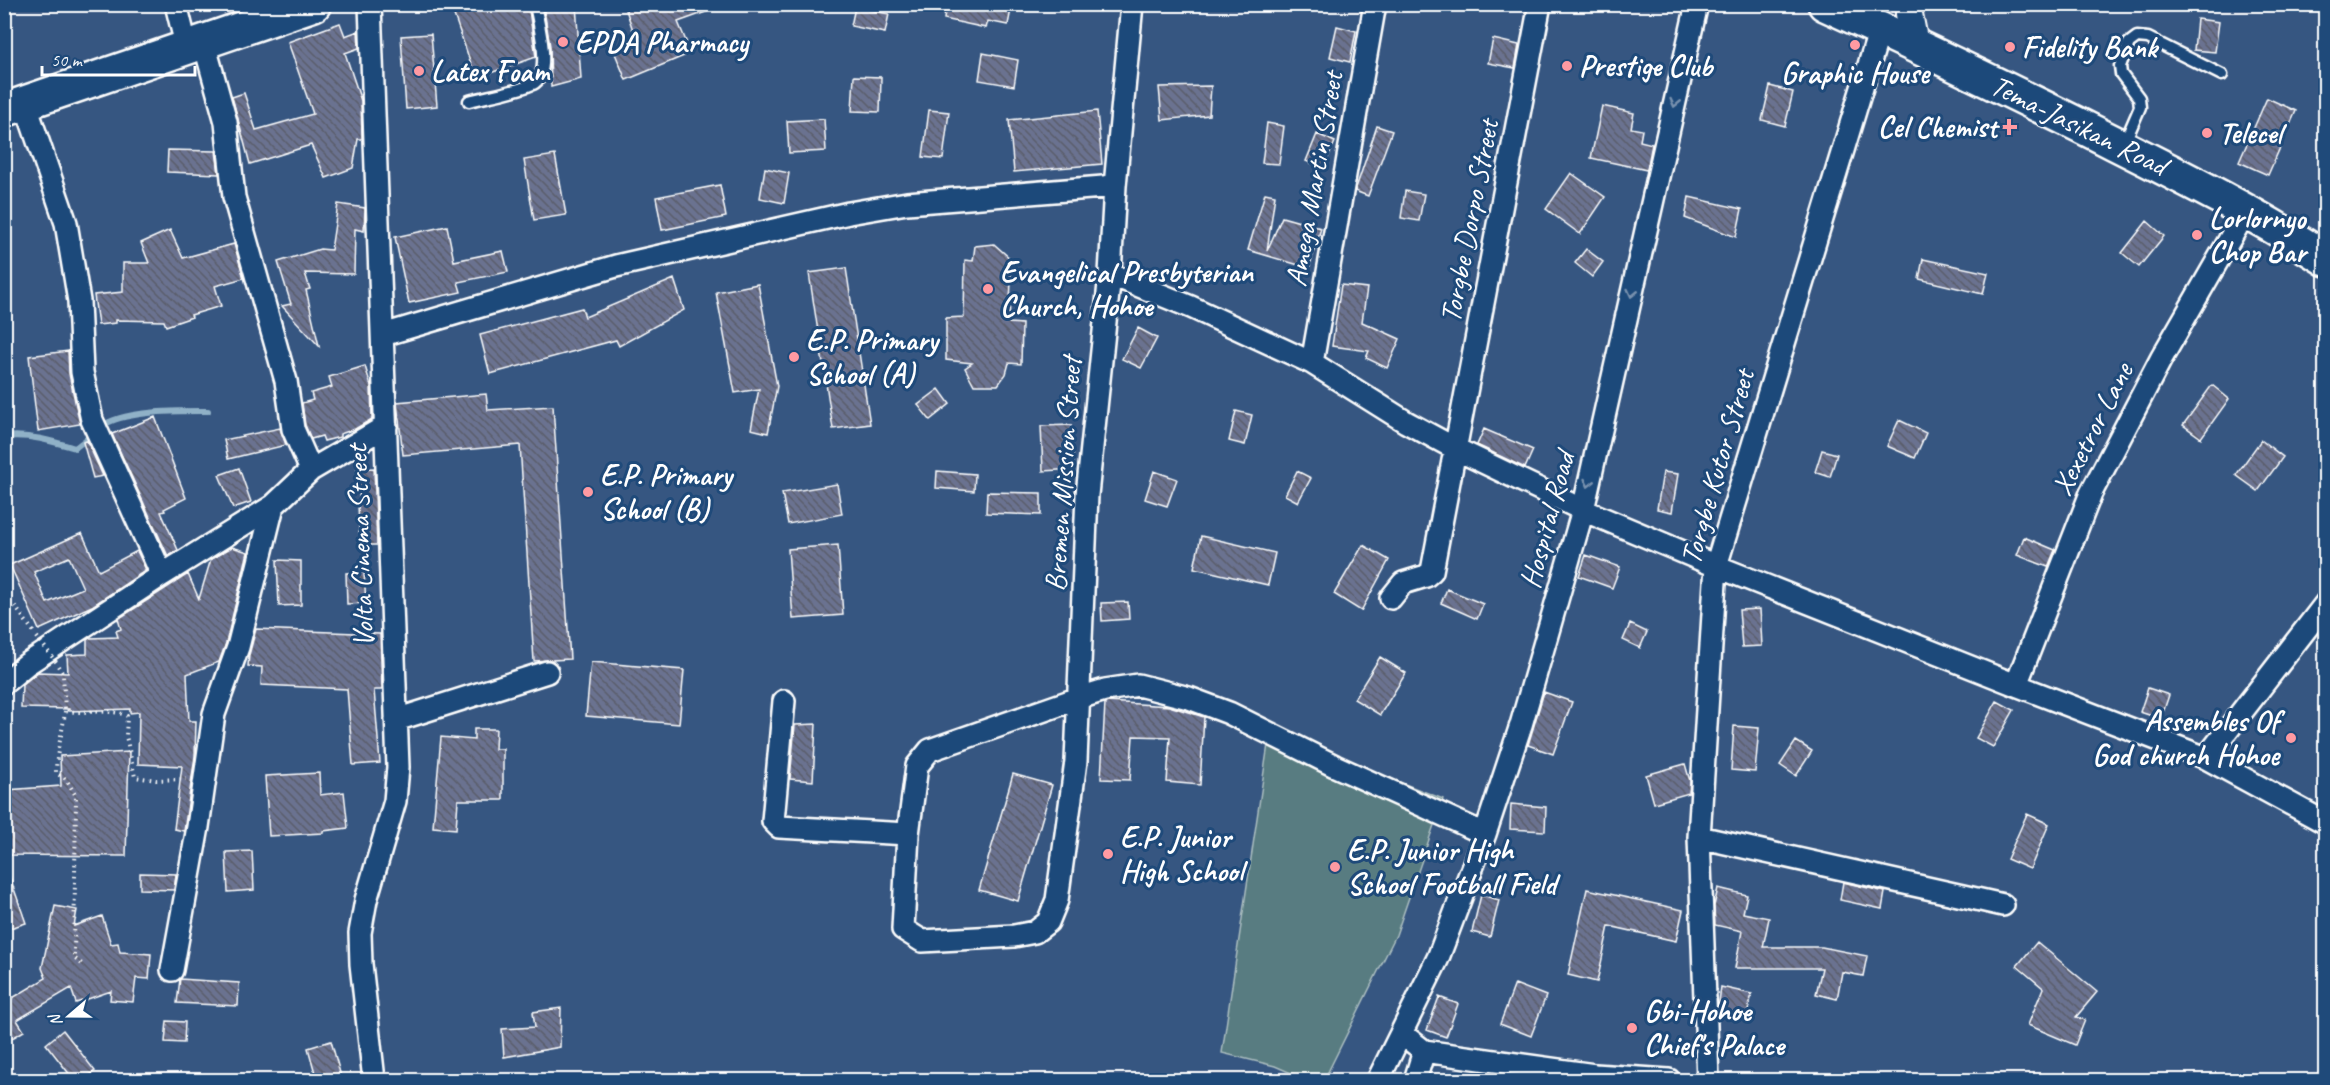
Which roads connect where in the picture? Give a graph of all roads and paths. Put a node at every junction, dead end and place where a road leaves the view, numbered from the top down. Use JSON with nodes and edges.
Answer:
{"nodes":[{"id":1,"x":176,"y":4,"type":"edge"},
{"id":2,"x":314,"y":4,"type":"edge"},
{"id":3,"x":370,"y":4,"type":"edge"},
{"id":4,"x":535,"y":4,"type":"edge"},
{"id":5,"x":1132,"y":4,"type":"edge"},
{"id":6,"x":1375,"y":4,"type":"edge"},
{"id":7,"x":1540,"y":4,"type":"edge"},
{"id":8,"x":1697,"y":4,"type":"edge"},
{"id":9,"x":1825,"y":4,"type":"edge"},
{"id":10,"x":1909,"y":4,"type":"edge"},
{"id":11,"x":1880,"y":29,"type":"junction"},
{"id":12,"x":1915,"y":44,"type":"junction"},
{"id":13,"x":195,"y":46,"type":"junction"},
{"id":14,"x":2222,"y":75,"type":"dead end"},
{"id":15,"x":469,"y":101,"type":"dead end"},
{"id":16,"x":15,"y":106,"type":"edge"},
{"id":17,"x":2123,"y":147,"type":"junction"},
{"id":18,"x":1115,"y":186,"type":"junction"},
{"id":19,"x":2246,"y":211,"type":"junction"},
{"id":20,"x":2325,"y":259,"type":"edge"},
{"id":21,"x":1110,"y":274,"type":"junction"},
{"id":22,"x":383,"y":335,"type":"junction"},
{"id":23,"x":1312,"y":363,"type":"junction"},
{"id":24,"x":386,"y":426,"type":"junction"},
{"id":25,"x":1456,"y":449,"type":"junction"},
{"id":26,"x":311,"y":470,"type":"junction"},
{"id":27,"x":273,"y":506,"type":"junction"},
{"id":28,"x":1583,"y":510,"type":"junction"},
{"id":29,"x":1716,"y":566,"type":"junction"},
{"id":30,"x":162,"y":575,"type":"junction"},
{"id":31,"x":1391,"y":598,"type":"dead end"},
{"id":32,"x":4,"y":601,"type":"edge"},
{"id":33,"x":2325,"y":603,"type":"edge"},
{"id":34,"x":547,"y":672,"type":"dead end"},
{"id":35,"x":4,"y":683,"type":"edge"},
{"id":36,"x":2016,"y":685,"type":"junction"},
{"id":37,"x":1079,"y":698,"type":"junction"},
{"id":38,"x":784,"y":701,"type":"dead end"},
{"id":39,"x":65,"y":711,"type":"junction"},
{"id":40,"x":396,"y":720,"type":"junction"},
{"id":41,"x":2206,"y":758,"type":"junction"},
{"id":42,"x":204,"y":781,"type":"junction"},
{"id":43,"x":2325,"y":823,"type":"edge"},
{"id":44,"x":908,"y":834,"type":"junction"},
{"id":45,"x":1485,"y":834,"type":"junction"},
{"id":46,"x":1699,"y":837,"type":"junction"},
{"id":47,"x":2003,"y":905,"type":"dead end"},
{"id":48,"x":82,"y":964,"type":"dead end"},
{"id":49,"x":172,"y":970,"type":"dead end"},
{"id":50,"x":1401,"y":1033,"type":"junction"},
{"id":51,"x":1424,"y":1051,"type":"junction"},
{"id":52,"x":374,"y":1080,"type":"edge"},
{"id":53,"x":1378,"y":1080,"type":"edge"},
{"id":54,"x":1415,"y":1080,"type":"edge"},
{"id":55,"x":1669,"y":1080,"type":"edge"},
{"id":56,"x":1708,"y":1080,"type":"edge"}],
"edges":[{"from":1,"to":13,"type":"street"},
{"from":2,"to":13,"type":"highway"},
{"from":3,"to":22,"type":"street","name":"Volta Cinema Street"},
{"from":4,"to":15,"type":"lane"},
{"from":5,"to":18,"type":"street","name":"Bremen Mission Street"},
{"from":6,"to":23,"type":"street","name":"Amega Martin Street"},
{"from":7,"to":25,"type":"street","name":"Torgbe Dorpo Street"},
{"from":8,"to":28,"type":"street","name":"Hospital Road","one_way":true},
{"from":9,"to":11,"type":"highway","name":"Tema-Jasikan Road"},
{"from":10,"to":12,"type":"street"},
{"from":11,"to":12,"type":"highway","name":"Tema-Jasikan Road"},
{"from":11,"to":29,"type":"street","name":"Torgbe Kutor Street"},
{"from":12,"to":17,"type":"highway","name":"Tema-Jasikan Road"},
{"from":13,"to":16,"type":"highway"},
{"from":13,"to":26,"type":"street"},
{"from":14,"to":17,"type":"lane"},
{"from":16,"to":30,"type":"street"},
{"from":17,"to":19,"type":"highway","name":"Tema-Jasikan Road"},
{"from":18,"to":21,"type":"street","name":"Bremen Mission Street"},
{"from":18,"to":22,"type":"street"},
{"from":19,"to":20,"type":"highway","name":"Tema-Jasikan Road"},
{"from":19,"to":36,"type":"street","name":"Xexetror Lane"},
{"from":21,"to":23,"type":"street"},
{"from":21,"to":37,"type":"street","name":"Bremen Mission Street"},
{"from":22,"to":24,"type":"street","name":"Volta Cinema Street"},
{"from":23,"to":25,"type":"street"},
{"from":24,"to":26,"type":"street"},
{"from":24,"to":40,"type":"street","name":"Volta Cinema Street"},
{"from":25,"to":28,"type":"street"},
{"from":25,"to":31,"type":"street","name":"Torgbe Dorpo Street"},
{"from":26,"to":27,"type":"street"},
{"from":27,"to":30,"type":"street"},
{"from":27,"to":42,"type":"street"},
{"from":28,"to":29,"type":"street"},
{"from":28,"to":45,"type":"street","name":"Hospital Road"},
{"from":29,"to":36,"type":"street"},
{"from":29,"to":46,"type":"street","name":"Torgbe Kutor Street"},
{"from":30,"to":35,"type":"street"},
{"from":32,"to":39,"type":"path","bridge":true},
{"from":33,"to":41,"type":"street"},
{"from":34,"to":40,"type":"street"},
{"from":36,"to":41,"type":"street"},
{"from":37,"to":44,"type":"street"},
{"from":37,"to":44,"type":"street","name":"Bremen Mission Street"},
{"from":37,"to":45,"type":"street"},
{"from":38,"to":44,"type":"street"},
{"from":39,"to":42,"type":"path"},
{"from":39,"to":48,"type":"path"},
{"from":40,"to":52,"type":"street","name":"Volta Cinema Street"},
{"from":41,"to":43,"type":"street"},
{"from":42,"to":49,"type":"street"},
{"from":45,"to":50,"type":"street","name":"Hospital Road"},
{"from":46,"to":47,"type":"street"},
{"from":46,"to":56,"type":"street","name":"Torgbe Kutor Street"},
{"from":50,"to":51,"type":"street"},
{"from":50,"to":53,"type":"street","name":"Hospital Road"},
{"from":51,"to":54,"type":"street"},
{"from":51,"to":55,"type":"street"}]}
